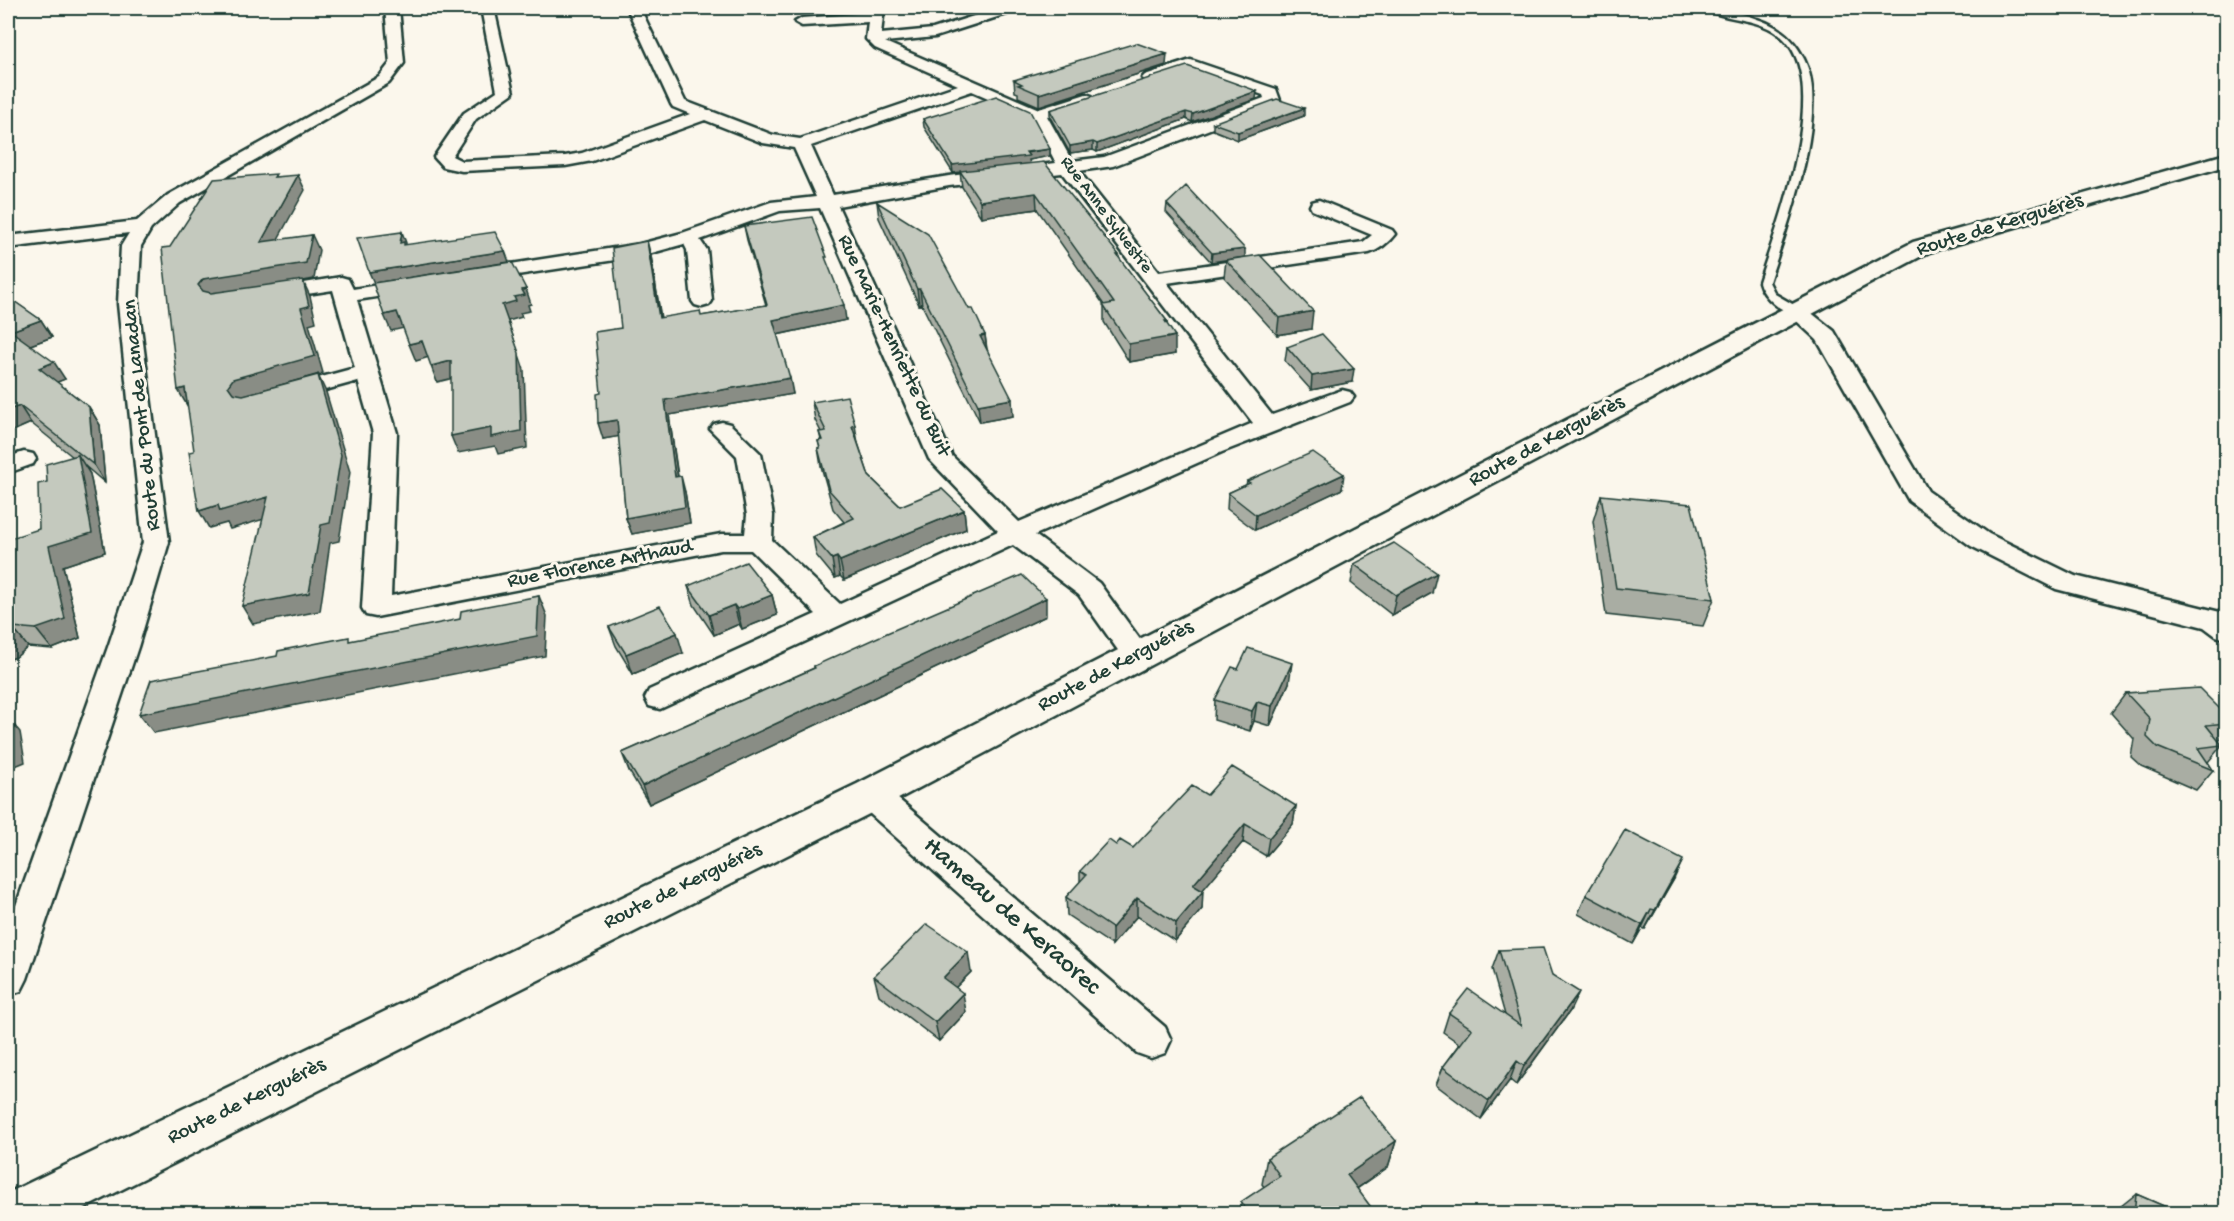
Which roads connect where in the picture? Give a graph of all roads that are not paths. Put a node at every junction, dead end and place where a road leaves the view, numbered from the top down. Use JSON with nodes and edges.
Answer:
{"nodes":[{"id":1,"x":392,"y":8,"type":"edge"},
{"id":2,"x":487,"y":8,"type":"edge"},
{"id":3,"x":633,"y":8,"type":"edge"},
{"id":4,"x":1011,"y":8,"type":"edge"},
{"id":5,"x":1707,"y":8,"type":"edge"},
{"id":6,"x":876,"y":12,"type":"edge"},
{"id":7,"x":802,"y":22,"type":"dead end"},
{"id":8,"x":873,"y":39,"type":"junction"},
{"id":9,"x":1137,"y":82,"type":"edge"},
{"id":10,"x":973,"y":85,"type":"junction"},
{"id":11,"x":1104,"y":93,"type":"edge"},
{"id":12,"x":706,"y":114,"type":"junction"},
{"id":13,"x":1038,"y":114,"type":"junction"},
{"id":14,"x":801,"y":144,"type":"junction"},
{"id":15,"x":2226,"y":160,"type":"edge"},
{"id":16,"x":1068,"y":167,"type":"junction"},
{"id":17,"x":827,"y":202,"type":"junction"},
{"id":18,"x":1319,"y":206,"type":"dead end"},
{"id":19,"x":142,"y":226,"type":"junction"},
{"id":20,"x":689,"y":237,"type":"junction"},
{"id":21,"x":8,"y":242,"type":"edge"},
{"id":22,"x":460,"y":278,"type":"edge"},
{"id":23,"x":1154,"y":279,"type":"junction"},
{"id":24,"x":437,"y":281,"type":"edge"},
{"id":25,"x":252,"y":296,"type":"edge"},
{"id":26,"x":345,"y":296,"type":"junction"},
{"id":27,"x":702,"y":301,"type":"dead end"},
{"id":28,"x":1797,"y":311,"type":"junction"},
{"id":29,"x":367,"y":372,"type":"junction"},
{"id":30,"x":1342,"y":397,"type":"dead end"},
{"id":31,"x":261,"y":400,"type":"edge"},
{"id":32,"x":1266,"y":424,"type":"junction"},
{"id":33,"x":722,"y":429,"type":"dead end"},
{"id":34,"x":1016,"y":534,"type":"junction"},
{"id":35,"x":758,"y":542,"type":"junction"},
{"id":36,"x":836,"y":617,"type":"junction"},
{"id":37,"x":2226,"y":629,"type":"edge"},
{"id":38,"x":1137,"y":656,"type":"junction"},
{"id":39,"x":660,"y":698,"type":"dead end"},
{"id":40,"x":871,"y":795,"type":"junction"},
{"id":41,"x":8,"y":980,"type":"edge"},
{"id":42,"x":1151,"y":1040,"type":"dead end"},
{"id":43,"x":19,"y":1214,"type":"edge"}],
"edges":[{"from":1,"to":19,"type":"street","name":"Route du Pont de Lanadan"},
{"from":2,"to":12,"type":"street"},
{"from":3,"to":12,"type":"street"},
{"from":4,"to":8,"type":"street"},
{"from":5,"to":28,"type":"lane"},
{"from":6,"to":7,"type":"street"},
{"from":6,"to":8,"type":"street"},
{"from":8,"to":10,"type":"street"},
{"from":9,"to":16,"type":"street"},
{"from":10,"to":13,"type":"street"},
{"from":10,"to":14,"type":"street"},
{"from":11,"to":13,"type":"street"},
{"from":12,"to":14,"type":"street"},
{"from":13,"to":16,"type":"street","name":"Rue Anne Sylvestre"},
{"from":14,"to":17,"type":"street","name":"Rue Marie-Henriette du Buit"},
{"from":15,"to":28,"type":"street","name":"Route de Kerguérès"},
{"from":16,"to":17,"type":"street"},
{"from":16,"to":23,"type":"street","name":"Rue Anne Sylvestre"},
{"from":17,"to":20,"type":"street"},
{"from":17,"to":34,"type":"street","name":"Rue Marie-Henriette du Buit"},
{"from":18,"to":23,"type":"street"},
{"from":19,"to":21,"type":"street"},
{"from":19,"to":41,"type":"street","name":"Route du Pont de Lanadan"},
{"from":20,"to":22,"type":"street"},
{"from":20,"to":27,"type":"street"},
{"from":23,"to":32,"type":"street","name":"Rue Anne Sylvestre"},
{"from":24,"to":26,"type":"street"},
{"from":25,"to":26,"type":"street"},
{"from":26,"to":29,"type":"street","name":"Rue Florence Arthaud"},
{"from":28,"to":37,"type":"street"},
{"from":28,"to":38,"type":"street","name":"Route de Kerguérès"},
{"from":29,"to":31,"type":"street"},
{"from":29,"to":35,"type":"street","name":"Rue Florence Arthaud"},
{"from":30,"to":32,"type":"street"},
{"from":32,"to":34,"type":"street"},
{"from":33,"to":35,"type":"street"},
{"from":34,"to":36,"type":"street"},
{"from":34,"to":38,"type":"street","name":"Rue Marie-Henriette du Buit"},
{"from":35,"to":36,"type":"street"},
{"from":36,"to":39,"type":"street"},
{"from":38,"to":40,"type":"street","name":"Route de Kerguérès"},
{"from":40,"to":42,"type":"street","name":"Hameau de Keraorec"},
{"from":40,"to":43,"type":"street","name":"Route de Kerguérès"}]}
